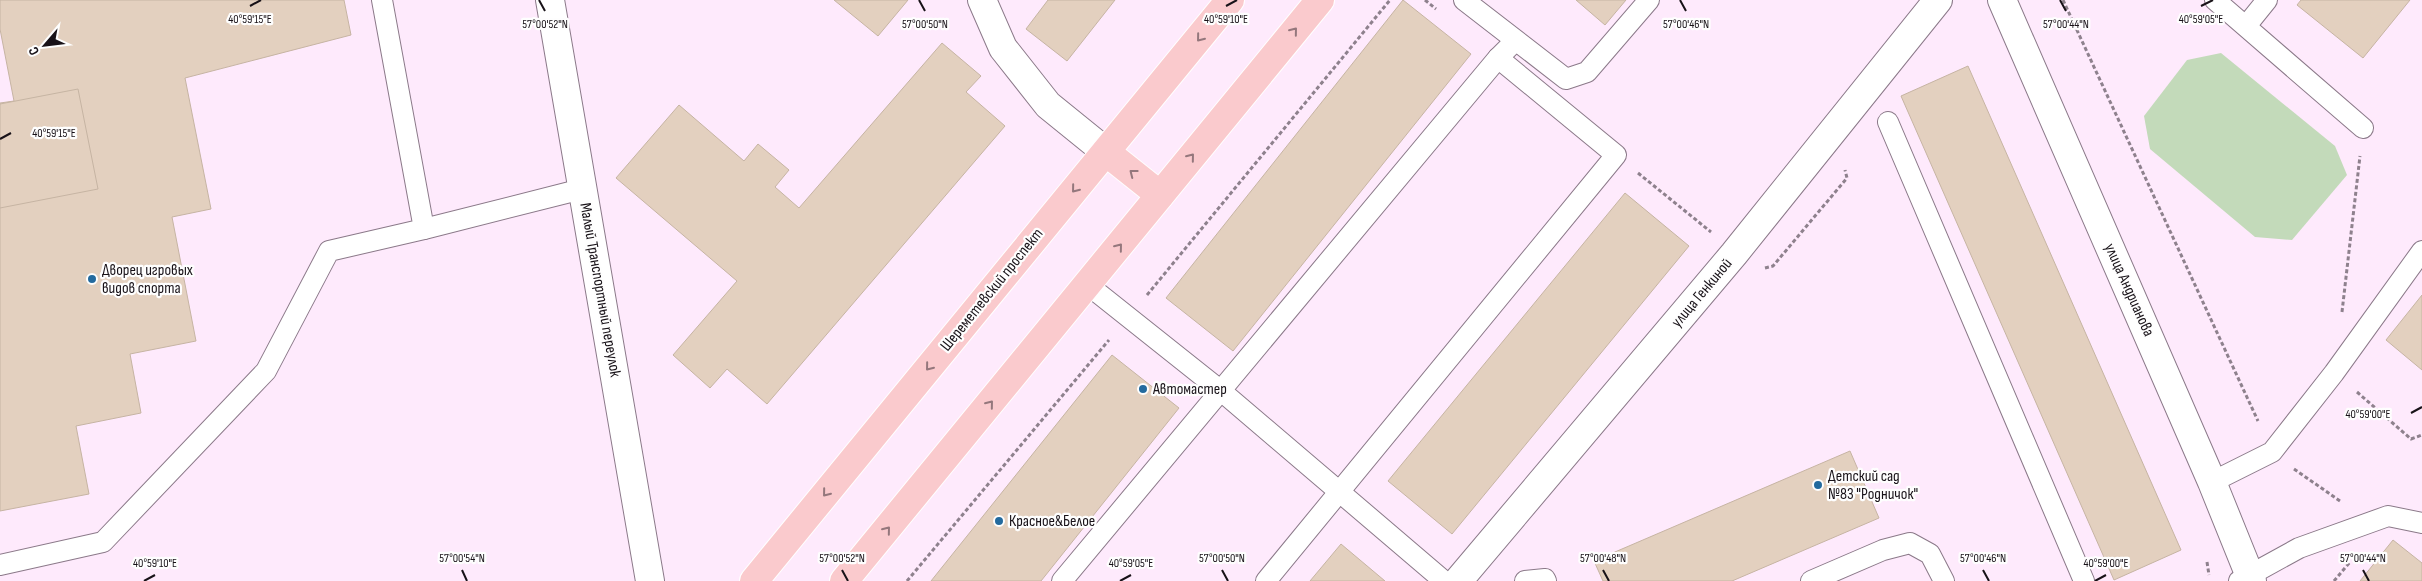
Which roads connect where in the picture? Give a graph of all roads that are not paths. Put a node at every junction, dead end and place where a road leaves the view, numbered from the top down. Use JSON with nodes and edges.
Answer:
{"nodes":[{"id":1,"x":382,"y":0,"type":"edge"},
{"id":2,"x":550,"y":0,"type":"edge"},
{"id":3,"x":982,"y":0,"type":"edge"},
{"id":4,"x":1230,"y":0,"type":"edge"},
{"id":5,"x":1320,"y":0,"type":"edge"},
{"id":6,"x":1464,"y":0,"type":"edge"},
{"id":7,"x":1649,"y":0,"type":"edge"},
{"id":8,"x":1938,"y":0,"type":"edge"},
{"id":9,"x":2002,"y":0,"type":"edge"},
{"id":10,"x":2216,"y":0,"type":"edge"},
{"id":11,"x":2267,"y":0,"type":"edge"},
{"id":12,"x":2246,"y":26,"type":"junction"},
{"id":13,"x":1515,"y":41,"type":"junction"},
{"id":14,"x":1498,"y":58,"type":"junction"},
{"id":15,"x":1888,"y":122,"type":"dead end"},
{"id":16,"x":2363,"y":128,"type":"road end"},
{"id":17,"x":1106,"y":152,"type":"junction"},
{"id":18,"x":582,"y":189,"type":"junction"},
{"id":19,"x":1160,"y":195,"type":"junction"},
{"id":20,"x":424,"y":229,"type":"junction"},
{"id":21,"x":2422,"y":251,"type":"edge"},
{"id":22,"x":1088,"y":285,"type":"junction"},
{"id":23,"x":1220,"y":390,"type":"junction"},
{"id":24,"x":2212,"y":482,"type":"junction"},
{"id":25,"x":1339,"y":492,"type":"junction"},
{"id":26,"x":2422,"y":523,"type":"edge"},
{"id":27,"x":0,"y":565,"type":"edge"},
{"id":28,"x":2251,"y":580,"type":"edge"},
{"id":29,"x":650,"y":581,"type":"edge"},
{"id":30,"x":754,"y":581,"type":"edge"},
{"id":31,"x":844,"y":581,"type":"edge"},
{"id":32,"x":1062,"y":581,"type":"edge"},
{"id":33,"x":1266,"y":581,"type":"edge"},
{"id":34,"x":1444,"y":581,"type":"edge"},
{"id":35,"x":1458,"y":581,"type":"edge"},
{"id":36,"x":1525,"y":581,"type":"edge"},
{"id":37,"x":1546,"y":581,"type":"edge"},
{"id":38,"x":1811,"y":581,"type":"edge"},
{"id":39,"x":1944,"y":581,"type":"edge"},
{"id":40,"x":2084,"y":581,"type":"edge"}],
"edges":[{"from":1,"to":20,"type":"lane"},
{"from":2,"to":18,"type":"street","name":"Малый Транспортный переулок"},
{"from":3,"to":17,"type":"street"},
{"from":4,"to":17,"type":"main road","name":"Шереметевский проспект","one_way":true},
{"from":19,"to":5,"type":"main road","one_way":true},
{"from":6,"to":13,"type":"lane"},
{"from":7,"to":13,"type":"lane"},
{"from":8,"to":35,"type":"street","name":"улица Генкиной"},
{"from":9,"to":24,"type":"street","name":"улица Андрианова"},
{"from":10,"to":12,"type":"lane"},
{"from":11,"to":12,"type":"lane"},
{"from":12,"to":16,"type":"lane"},
{"from":13,"to":14,"type":"lane"},
{"from":14,"to":23,"type":"lane"},
{"from":14,"to":25,"type":"lane"},
{"from":15,"to":40,"type":"lane"},
{"from":19,"to":17,"type":"main road","one_way":true},
{"from":17,"to":30,"type":"main road","name":"Шереметевский проспект","one_way":true},
{"from":18,"to":20,"type":"lane"},
{"from":18,"to":29,"type":"street","name":"Малый Транспортный переулок"},
{"from":22,"to":19,"type":"main road","one_way":true},
{"from":20,"to":27,"type":"lane"},
{"from":21,"to":24,"type":"lane"},
{"from":22,"to":23,"type":"lane"},
{"from":31,"to":22,"type":"main road","one_way":true},
{"from":23,"to":25,"type":"lane"},
{"from":23,"to":32,"type":"lane"},
{"from":24,"to":28,"type":"street","name":"улица Андрианова"},
{"from":25,"to":33,"type":"lane"},
{"from":25,"to":34,"type":"lane"},
{"from":26,"to":28,"type":"lane"},
{"from":36,"to":37,"type":"lane"},
{"from":38,"to":39,"type":"lane"}]}
